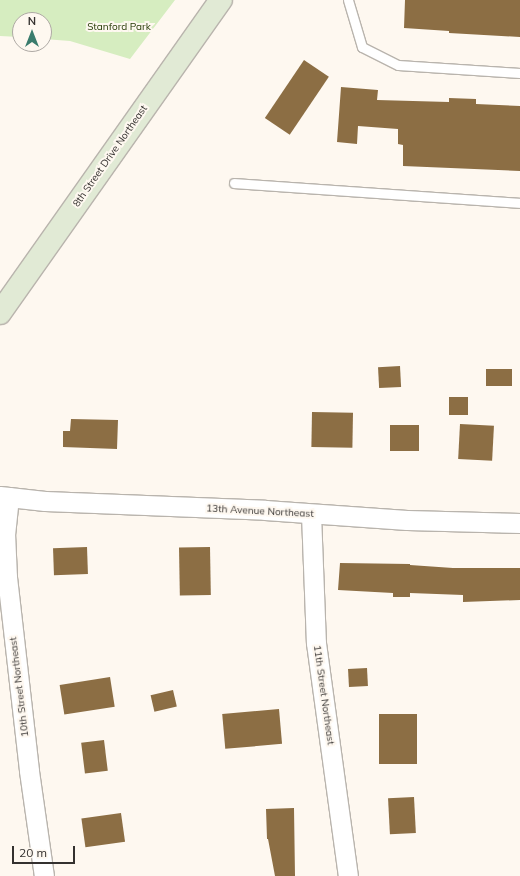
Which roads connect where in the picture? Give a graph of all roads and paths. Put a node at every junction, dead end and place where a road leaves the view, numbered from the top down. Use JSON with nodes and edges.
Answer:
{"nodes":[{"id":1,"x":221,"y":0,"type":"edge"},
{"id":2,"x":348,"y":0,"type":"edge"},
{"id":3,"x":520,"y":73,"type":"edge"},
{"id":4,"x":234,"y":182,"type":"dead end"},
{"id":5,"x":520,"y":204,"type":"edge"},
{"id":6,"x":0,"y":313,"type":"edge"},
{"id":7,"x":4,"y":497,"type":"edge"},
{"id":8,"x":311,"y":514,"type":"junction"},
{"id":9,"x":520,"y":524,"type":"edge"},
{"id":10,"x":44,"y":876,"type":"edge"},
{"id":11,"x":348,"y":876,"type":"edge"}],
"edges":[{"from":1,"to":6,"type":"main road","name":"8th Street Drive Northeast"},
{"from":2,"to":3,"type":"lane"},
{"from":4,"to":5,"type":"lane"},
{"from":7,"to":8,"type":"street","name":"13th Avenue Northeast"},
{"from":7,"to":10,"type":"street","name":"10th Street Northeast"},
{"from":8,"to":9,"type":"street","name":"13th Avenue Northeast"},
{"from":8,"to":11,"type":"street","name":"11th Street Northeast"}]}
